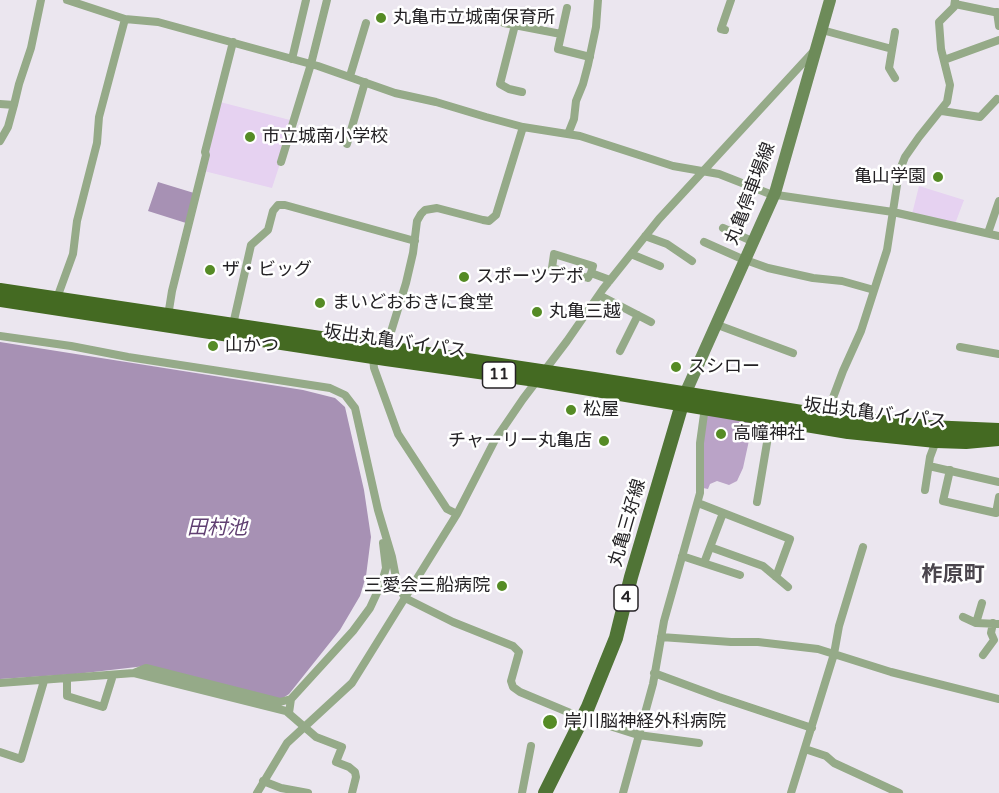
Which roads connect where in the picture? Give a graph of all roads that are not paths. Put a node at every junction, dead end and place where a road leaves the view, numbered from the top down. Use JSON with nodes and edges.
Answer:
{"nodes":[{"id":1,"x":41,"y":0,"type":"edge"},
{"id":2,"x":68,"y":0,"type":"edge"},
{"id":3,"x":306,"y":0,"type":"edge"},
{"id":4,"x":327,"y":0,"type":"edge"},
{"id":5,"x":598,"y":0,"type":"edge"},
{"id":6,"x":731,"y":0,"type":"edge"},
{"id":7,"x":830,"y":0,"type":"edge"},
{"id":8,"x":991,"y":0,"type":"edge"},
{"id":9,"x":77,"y":1,"type":"edge"},
{"id":10,"x":955,"y":2,"type":"edge"},
{"id":11,"x":567,"y":8,"type":"dead end"},
{"id":12,"x":988,"y":10,"type":"junction"},
{"id":13,"x":998,"y":13,"type":"edge"},
{"id":14,"x":125,"y":19,"type":"junction"},
{"id":15,"x":366,"y":23,"type":"dead end"},
{"id":16,"x":504,"y":23,"type":"dead end"},
{"id":17,"x":515,"y":25,"type":"junction"},
{"id":18,"x":999,"y":26,"type":"edge"},
{"id":19,"x":725,"y":30,"type":"dead end"},
{"id":20,"x":822,"y":30,"type":"junction"},
{"id":21,"x":895,"y":32,"type":"dead end"},
{"id":22,"x":561,"y":34,"type":"junction"},
{"id":23,"x":999,"y":40,"type":"edge"},
{"id":24,"x":233,"y":42,"type":"junction"},
{"id":25,"x":818,"y":47,"type":"junction"},
{"id":26,"x":892,"y":50,"type":"junction"},
{"id":27,"x":590,"y":57,"type":"junction"},
{"id":28,"x":292,"y":58,"type":"junction"},
{"id":29,"x":944,"y":60,"type":"junction"},
{"id":30,"x":311,"y":64,"type":"junction"},
{"id":31,"x":350,"y":76,"type":"junction"},
{"id":32,"x":895,"y":78,"type":"dead end"},
{"id":33,"x":365,"y":82,"type":"junction"},
{"id":34,"x":522,"y":92,"type":"dead end"},
{"id":35,"x":997,"y":99,"type":"dead end"},
{"id":36,"x":0,"y":104,"type":"edge"},
{"id":37,"x":14,"y":105,"type":"junction"},
{"id":38,"x":942,"y":111,"type":"junction"},
{"id":39,"x":524,"y":127,"type":"junction"},
{"id":40,"x":568,"y":134,"type":"junction"},
{"id":41,"x":0,"y":141,"type":"edge"},
{"id":42,"x":347,"y":144,"type":"dead end"},
{"id":43,"x":281,"y":162,"type":"dead end"},
{"id":44,"x":702,"y":171,"type":"junction"},
{"id":45,"x":775,"y":194,"type":"junction"},
{"id":46,"x":999,"y":201,"type":"edge"},
{"id":47,"x":893,"y":212,"type":"junction"},
{"id":48,"x":723,"y":228,"type":"dead end"},
{"id":49,"x":988,"y":233,"type":"junction"},
{"id":50,"x":645,"y":236,"type":"junction"},
{"id":51,"x":999,"y":236,"type":"edge"},
{"id":52,"x":415,"y":241,"type":"junction"},
{"id":53,"x":704,"y":242,"type":"dead end"},
{"id":54,"x":754,"y":242,"type":"junction"},
{"id":55,"x":631,"y":254,"type":"junction"},
{"id":56,"x":746,"y":260,"type":"junction"},
{"id":57,"x":692,"y":261,"type":"dead end"},
{"id":58,"x":660,"y":266,"type":"dead end"},
{"id":59,"x":591,"y":273,"type":"junction"},
{"id":60,"x":610,"y":280,"type":"junction"},
{"id":61,"x":0,"y":290,"type":"edge"},
{"id":62,"x":874,"y":290,"type":"junction"},
{"id":63,"x":599,"y":295,"type":"junction"},
{"id":64,"x":57,"y":298,"type":"junction"},
{"id":65,"x":0,"y":300,"type":"edge"},
{"id":66,"x":168,"y":315,"type":"junction"},
{"id":67,"x":638,"y":315,"type":"junction"},
{"id":68,"x":651,"y":322,"type":"dead end"},
{"id":69,"x":715,"y":324,"type":"junction"},
{"id":70,"x":232,"y":330,"type":"junction"},
{"id":71,"x":0,"y":336,"type":"edge"},
{"id":72,"x":960,"y":347,"type":"dead end"},
{"id":73,"x":386,"y":348,"type":"junction"},
{"id":74,"x":620,"y":351,"type":"dead end"},
{"id":75,"x":793,"y":353,"type":"dead end"},
{"id":76,"x":999,"y":354,"type":"edge"},
{"id":77,"x":373,"y":357,"type":"junction"},
{"id":78,"x":540,"y":375,"type":"junction"},
{"id":79,"x":683,"y":399,"type":"junction"},
{"id":80,"x":705,"y":407,"type":"junction"},
{"id":81,"x":771,"y":418,"type":"junction"},
{"id":82,"x":824,"y":422,"type":"junction"},
{"id":83,"x":999,"y":429,"type":"edge"},
{"id":84,"x":999,"y":439,"type":"edge"},
{"id":85,"x":936,"y":441,"type":"junction"},
{"id":86,"x":929,"y":466,"type":"junction"},
{"id":87,"x":951,"y":470,"type":"junction"},
{"id":88,"x":999,"y":482,"type":"edge"},
{"id":89,"x":925,"y":490,"type":"dead end"},
{"id":90,"x":999,"y":498,"type":"edge"},
{"id":91,"x":757,"y":502,"type":"dead end"},
{"id":92,"x":698,"y":504,"type":"junction"},
{"id":93,"x":378,"y":510,"type":"junction"},
{"id":94,"x":723,"y":513,"type":"junction"},
{"id":95,"x":456,"y":514,"type":"junction"},
{"id":96,"x":710,"y":547,"type":"junction"},
{"id":97,"x":863,"y":547,"type":"dead end"},
{"id":98,"x":682,"y":556,"type":"junction"},
{"id":99,"x":704,"y":563,"type":"junction"},
{"id":100,"x":740,"y":575,"type":"dead end"},
{"id":101,"x":776,"y":577,"type":"junction"},
{"id":102,"x":788,"y":587,"type":"dead end"},
{"id":103,"x":405,"y":598,"type":"junction"},
{"id":104,"x":982,"y":603,"type":"dead end"},
{"id":105,"x":963,"y":617,"type":"dead end"},
{"id":106,"x":976,"y":623,"type":"junction"},
{"id":107,"x":996,"y":623,"type":"edge"},
{"id":108,"x":661,"y":637,"type":"junction"},
{"id":109,"x":834,"y":654,"type":"junction"},
{"id":110,"x":983,"y":655,"type":"dead end"},
{"id":111,"x":134,"y":673,"type":"junction"},
{"id":112,"x":654,"y":673,"type":"junction"},
{"id":113,"x":113,"y":675,"type":"junction"},
{"id":114,"x":67,"y":679,"type":"junction"},
{"id":115,"x":44,"y":681,"type":"junction"},
{"id":116,"x":0,"y":683,"type":"edge"},
{"id":117,"x":291,"y":699,"type":"junction"},
{"id":118,"x":999,"y":699,"type":"edge"},
{"id":119,"x":289,"y":713,"type":"junction"},
{"id":120,"x":583,"y":717,"type":"junction"},
{"id":121,"x":303,"y":727,"type":"junction"},
{"id":122,"x":812,"y":728,"type":"junction"},
{"id":123,"x":638,"y":735,"type":"junction"},
{"id":124,"x":699,"y":743,"type":"dead end"},
{"id":125,"x":531,"y":747,"type":"dead end"},
{"id":126,"x":805,"y":749,"type":"junction"},
{"id":127,"x":0,"y":752,"type":"edge"},
{"id":128,"x":263,"y":781,"type":"junction"},
{"id":129,"x":256,"y":793,"type":"edge"},
{"id":130,"x":308,"y":793,"type":"edge"},
{"id":131,"x":351,"y":793,"type":"edge"},
{"id":132,"x":522,"y":793,"type":"edge"},
{"id":133,"x":545,"y":793,"type":"edge"},
{"id":134,"x":623,"y":793,"type":"edge"},
{"id":135,"x":791,"y":793,"type":"edge"},
{"id":136,"x":899,"y":793,"type":"edge"}],
"edges":[{"from":1,"to":37,"type":"street"},
{"from":2,"to":9,"type":"street"},
{"from":3,"to":28,"type":"street"},
{"from":4,"to":30,"type":"street"},
{"from":5,"to":27,"type":"street"},
{"from":6,"to":19,"type":"street"},
{"from":7,"to":20,"type":"main road","name":"丸亀停車場線"},
{"from":8,"to":12,"type":"street"},
{"from":9,"to":14,"type":"street"},
{"from":10,"to":12,"type":"street"},
{"from":10,"to":29,"type":"street"},
{"from":11,"to":22,"type":"street"},
{"from":12,"to":13,"type":"street"},
{"from":13,"to":18,"type":"street"},
{"from":14,"to":24,"type":"street"},
{"from":14,"to":64,"type":"street"},
{"from":15,"to":31,"type":"street"},
{"from":16,"to":17,"type":"street"},
{"from":17,"to":22,"type":"street"},
{"from":17,"to":34,"type":"street"},
{"from":20,"to":25,"type":"main road","name":"丸亀停車場線"},
{"from":20,"to":26,"type":"street"},
{"from":21,"to":26,"type":"street"},
{"from":22,"to":27,"type":"street"},
{"from":23,"to":29,"type":"street"},
{"from":24,"to":28,"type":"street"},
{"from":24,"to":66,"type":"street"},
{"from":25,"to":44,"type":"street"},
{"from":25,"to":45,"type":"main road","name":"丸亀停車場線"},
{"from":26,"to":32,"type":"street"},
{"from":27,"to":40,"type":"street"},
{"from":28,"to":30,"type":"street"},
{"from":29,"to":38,"type":"street"},
{"from":30,"to":31,"type":"street"},
{"from":30,"to":43,"type":"street"},
{"from":31,"to":33,"type":"street"},
{"from":33,"to":39,"type":"street"},
{"from":33,"to":42,"type":"street"},
{"from":35,"to":38,"type":"street"},
{"from":36,"to":37,"type":"street"},
{"from":37,"to":41,"type":"street"},
{"from":38,"to":47,"type":"street"},
{"from":39,"to":40,"type":"street"},
{"from":39,"to":52,"type":"street"},
{"from":40,"to":44,"type":"street"},
{"from":44,"to":45,"type":"street"},
{"from":44,"to":50,"type":"street"},
{"from":45,"to":47,"type":"street"},
{"from":45,"to":54,"type":"main road","name":"丸亀停車場線"},
{"from":46,"to":49,"type":"street"},
{"from":47,"to":49,"type":"street"},
{"from":47,"to":62,"type":"street"},
{"from":48,"to":54,"type":"street"},
{"from":49,"to":51,"type":"street"},
{"from":50,"to":55,"type":"street"},
{"from":50,"to":57,"type":"street"},
{"from":52,"to":70,"type":"street"},
{"from":52,"to":73,"type":"street"},
{"from":53,"to":56,"type":"street"},
{"from":54,"to":56,"type":"main road","name":"丸亀停車場線"},
{"from":55,"to":58,"type":"street"},
{"from":55,"to":60,"type":"street"},
{"from":56,"to":62,"type":"street"},
{"from":56,"to":69,"type":"main road","name":"丸亀停車場線"},
{"from":59,"to":59,"type":"street"},
{"from":59,"to":60,"type":"street"},
{"from":60,"to":63,"type":"street"},
{"from":61,"to":64,"type":"highway","name":"坂出丸亀バイパス","number":"11"},
{"from":62,"to":82,"type":"street"},
{"from":63,"to":67,"type":"street"},
{"from":63,"to":78,"type":"street"},
{"from":64,"to":66,"type":"highway","name":"坂出丸亀バイパス","number":"11"},
{"from":65,"to":70,"type":"highway","name":"坂出丸亀バイパス","number":"11"},
{"from":66,"to":70,"type":"highway","name":"坂出丸亀バイパス","number":"11"},
{"from":67,"to":68,"type":"street"},
{"from":67,"to":74,"type":"street"},
{"from":69,"to":75,"type":"street"},
{"from":69,"to":79,"type":"main road","name":"丸亀停車場線"},
{"from":70,"to":73,"type":"highway","name":"坂出丸亀バイパス","number":"11"},
{"from":70,"to":77,"type":"highway","name":"坂出丸亀バイパス","number":"11"},
{"from":71,"to":93,"type":"street"},
{"from":72,"to":76,"type":"street"},
{"from":73,"to":78,"type":"highway","name":"坂出丸亀バイパス","number":"11"},
{"from":77,"to":78,"type":"highway","name":"坂出丸亀バイパス","number":"11"},
{"from":77,"to":95,"type":"street"},
{"from":78,"to":79,"type":"highway","name":"坂出丸亀バイパス","number":"11"},
{"from":78,"to":95,"type":"street"},
{"from":79,"to":80,"type":"highway","name":"坂出丸亀バイパス","number":"11"},
{"from":79,"to":82,"type":"highway","name":"坂出丸亀バイパス","number":"11"},
{"from":79,"to":120,"type":"main road","name":"丸亀三好線","number":"4"},
{"from":80,"to":81,"type":"highway","name":"坂出丸亀バイパス","number":"11"},
{"from":80,"to":92,"type":"street"},
{"from":81,"to":82,"type":"highway","name":"坂出丸亀バイパス","number":"11"},
{"from":81,"to":91,"type":"street"},
{"from":82,"to":83,"type":"highway","name":"坂出丸亀バイパス","number":"11"},
{"from":82,"to":85,"type":"highway","name":"坂出丸亀バイパス","number":"11"},
{"from":84,"to":85,"type":"highway","name":"坂出丸亀バイパス","number":"11"},
{"from":85,"to":86,"type":"street"},
{"from":86,"to":87,"type":"street"},
{"from":86,"to":89,"type":"street"},
{"from":87,"to":88,"type":"street"},
{"from":87,"to":90,"type":"street"},
{"from":92,"to":94,"type":"street"},
{"from":92,"to":98,"type":"street"},
{"from":93,"to":103,"type":"street"},
{"from":93,"to":117,"type":"street"},
{"from":94,"to":96,"type":"street"},
{"from":94,"to":101,"type":"street"},
{"from":95,"to":103,"type":"street"},
{"from":96,"to":99,"type":"street"},
{"from":96,"to":101,"type":"street"},
{"from":97,"to":109,"type":"street"},
{"from":98,"to":99,"type":"street"},
{"from":98,"to":108,"type":"street"},
{"from":99,"to":100,"type":"street"},
{"from":101,"to":102,"type":"street"},
{"from":103,"to":120,"type":"street"},
{"from":103,"to":121,"type":"street"},
{"from":104,"to":106,"type":"street"},
{"from":105,"to":106,"type":"street"},
{"from":106,"to":107,"type":"street"},
{"from":107,"to":110,"type":"street"},
{"from":108,"to":109,"type":"street"},
{"from":108,"to":112,"type":"street"},
{"from":109,"to":118,"type":"street"},
{"from":109,"to":122,"type":"street"},
{"from":111,"to":113,"type":"street"},
{"from":111,"to":117,"type":"street"},
{"from":111,"to":119,"type":"street"},
{"from":112,"to":122,"type":"street"},
{"from":112,"to":123,"type":"street"},
{"from":113,"to":114,"type":"street"},
{"from":113,"to":114,"type":"street"},
{"from":114,"to":115,"type":"street"},
{"from":115,"to":116,"type":"street"},
{"from":115,"to":127,"type":"street"},
{"from":117,"to":119,"type":"street"},
{"from":119,"to":121,"type":"street"},
{"from":120,"to":123,"type":"street"},
{"from":120,"to":133,"type":"main road","name":"丸亀三好線","number":"4"},
{"from":121,"to":128,"type":"street"},
{"from":121,"to":131,"type":"street"},
{"from":122,"to":126,"type":"street"},
{"from":123,"to":124,"type":"street"},
{"from":123,"to":134,"type":"street"},
{"from":125,"to":132,"type":"street"},
{"from":126,"to":135,"type":"street"},
{"from":126,"to":136,"type":"street"},
{"from":128,"to":129,"type":"street"},
{"from":128,"to":130,"type":"street"}]}
